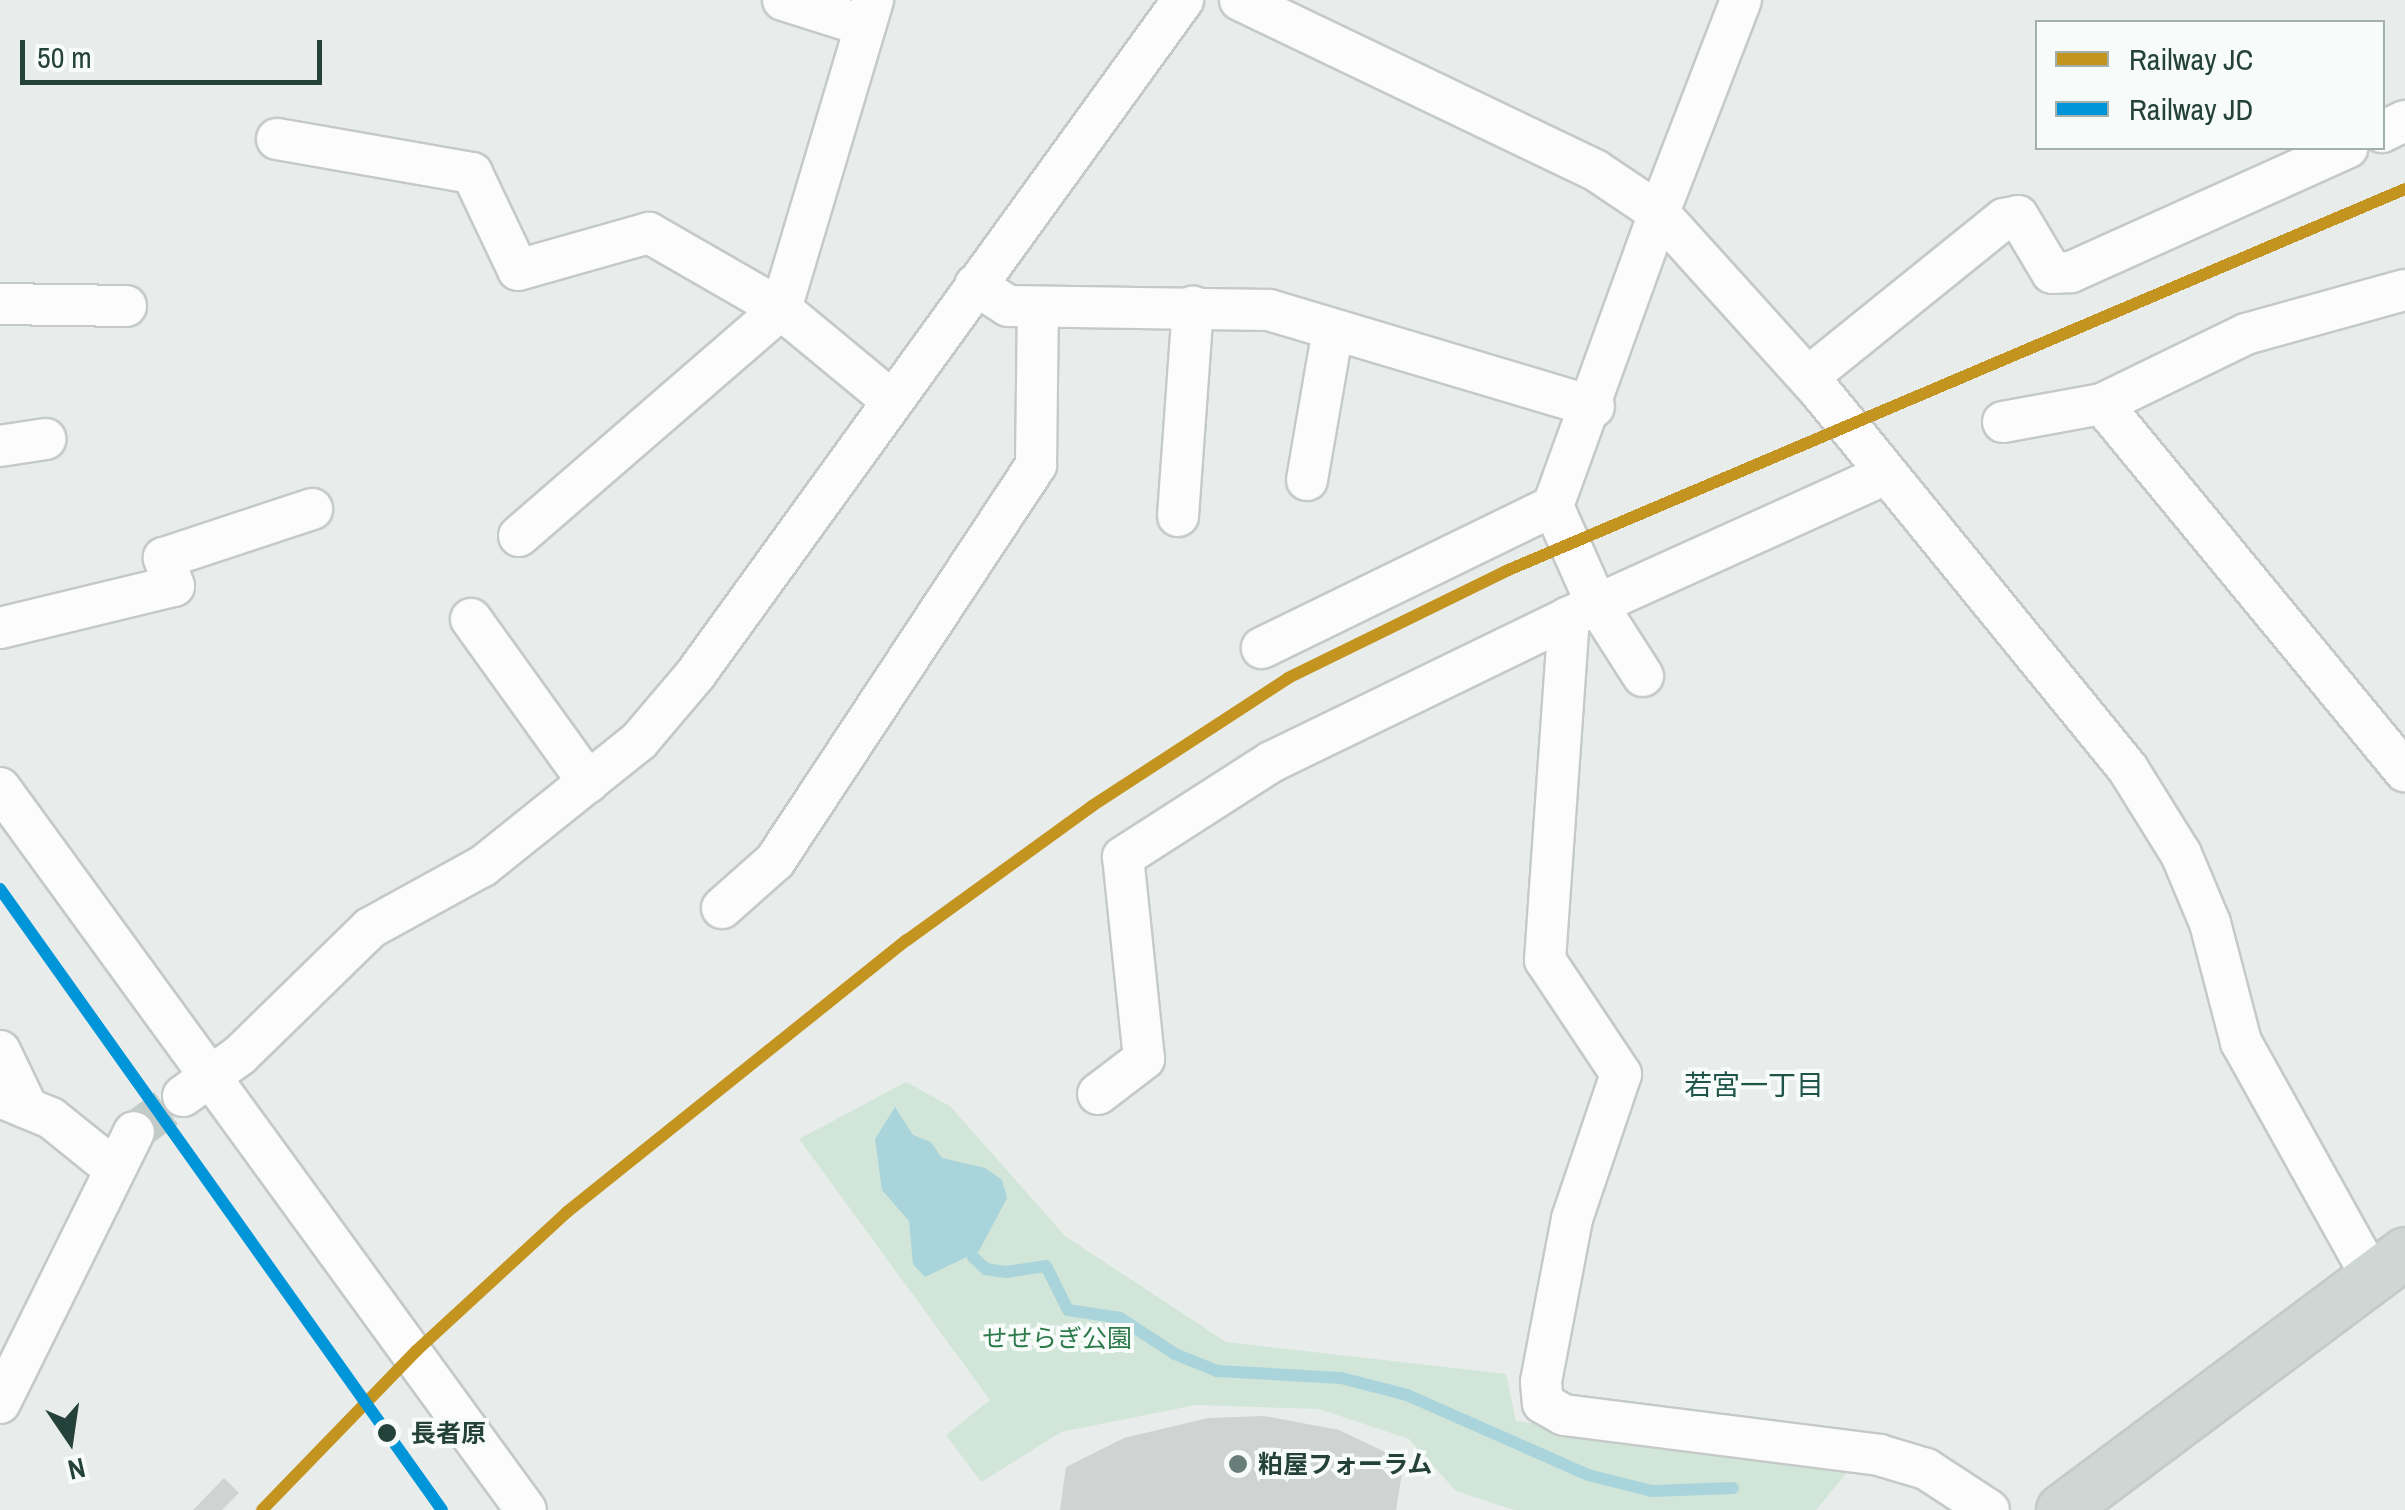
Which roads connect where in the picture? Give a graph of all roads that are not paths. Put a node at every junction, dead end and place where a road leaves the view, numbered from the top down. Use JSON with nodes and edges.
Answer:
{"nodes":[{"id":1,"x":783,"y":0,"type":"edge"},
{"id":2,"x":1183,"y":0,"type":"edge"},
{"id":3,"x":1240,"y":0,"type":"edge"},
{"id":4,"x":1741,"y":0,"type":"edge"},
{"id":5,"x":869,"y":13,"type":"edge"},
{"id":6,"x":278,"y":139,"type":"dead end"},
{"id":7,"x":2343,"y":150,"type":"edge"},
{"id":8,"x":1659,"y":213,"type":"junction"},
{"id":9,"x":975,"y":285,"type":"junction"},
{"id":10,"x":2405,"y":290,"type":"edge"},
{"id":11,"x":0,"y":304,"type":"edge"},
{"id":12,"x":126,"y":306,"type":"dead end"},
{"id":13,"x":1038,"y":307,"type":"junction"},
{"id":14,"x":1194,"y":307,"type":"junction"},
{"id":15,"x":781,"y":308,"type":"junction"},
{"id":16,"x":1333,"y":330,"type":"junction"},
{"id":17,"x":1813,"y":384,"type":"junction"},
{"id":18,"x":890,"y":400,"type":"junction"},
{"id":19,"x":2102,"y":404,"type":"junction"},
{"id":20,"x":1594,"y":408,"type":"junction"},
{"id":21,"x":2004,"y":422,"type":"dead end"},
{"id":22,"x":45,"y":440,"type":"dead end"},
{"id":23,"x":0,"y":446,"type":"edge"},
{"id":24,"x":1886,"y":474,"type":"junction"},
{"id":25,"x":1307,"y":480,"type":"dead end"},
{"id":26,"x":1553,"y":506,"type":"junction"},
{"id":27,"x":312,"y":508,"type":"dead end"},
{"id":28,"x":1178,"y":516,"type":"dead end"},
{"id":29,"x":519,"y":536,"type":"dead end"},
{"id":30,"x":1582,"y":609,"type":"junction"},
{"id":31,"x":470,"y":619,"type":"dead end"},
{"id":32,"x":0,"y":628,"type":"edge"},
{"id":33,"x":1262,"y":648,"type":"dead end"},
{"id":34,"x":1642,"y":676,"type":"dead end"},
{"id":35,"x":2405,"y":771,"type":"edge"},
{"id":36,"x":588,"y":782,"type":"junction"},
{"id":37,"x":0,"y":788,"type":"edge"},
{"id":38,"x":722,"y":908,"type":"dead end"},
{"id":39,"x":0,"y":1052,"type":"edge"},
{"id":40,"x":198,"y":1087,"type":"junction"},
{"id":41,"x":1098,"y":1094,"type":"dead end"},
{"id":42,"x":14,"y":1102,"type":"edge"},
{"id":43,"x":134,"y":1132,"type":"tunnel mouth"},
{"id":44,"x":112,"y":1168,"type":"junction"},
{"id":45,"x":2389,"y":1265,"type":"edge"},
{"id":46,"x":0,"y":1402,"type":"edge"},
{"id":47,"x":2085,"y":1504,"type":"edge"},
{"id":48,"x":526,"y":1510,"type":"edge"},
{"id":49,"x":1989,"y":1510,"type":"edge"}],
"edges":[{"from":1,"to":5,"type":"street"},
{"from":2,"to":9,"type":"street"},
{"from":3,"to":8,"type":"street"},
{"from":4,"to":8,"type":"street"},
{"from":5,"to":15,"type":"street"},
{"from":6,"to":15,"type":"street"},
{"from":7,"to":17,"type":"street"},
{"from":8,"to":17,"type":"street"},
{"from":8,"to":20,"type":"street"},
{"from":9,"to":13,"type":"street"},
{"from":9,"to":18,"type":"street"},
{"from":10,"to":19,"type":"street"},
{"from":11,"to":12,"type":"street"},
{"from":13,"to":14,"type":"street"},
{"from":13,"to":38,"type":"street"},
{"from":14,"to":16,"type":"street"},
{"from":14,"to":28,"type":"street"},
{"from":15,"to":18,"type":"street"},
{"from":15,"to":29,"type":"street"},
{"from":16,"to":20,"type":"street"},
{"from":16,"to":25,"type":"street"},
{"from":17,"to":24,"type":"street"},
{"from":18,"to":36,"type":"street"},
{"from":19,"to":21,"type":"street"},
{"from":19,"to":35,"type":"street"},
{"from":20,"to":26,"type":"street"},
{"from":22,"to":23,"type":"street"},
{"from":24,"to":30,"type":"street"},
{"from":24,"to":45,"type":"street"},
{"from":26,"to":30,"type":"street"},
{"from":26,"to":33,"type":"street"},
{"from":27,"to":32,"type":"street"},
{"from":30,"to":34,"type":"street"},
{"from":30,"to":41,"type":"street"},
{"from":30,"to":49,"type":"street"},
{"from":31,"to":36,"type":"street"},
{"from":36,"to":40,"type":"street"},
{"from":37,"to":40,"type":"street"},
{"from":39,"to":42,"type":"street"},
{"from":40,"to":48,"type":"street"},
{"from":42,"to":44,"type":"street"},
{"from":43,"to":44,"type":"street"},
{"from":44,"to":46,"type":"street"},
{"from":45,"to":47,"type":"main road"}]}
